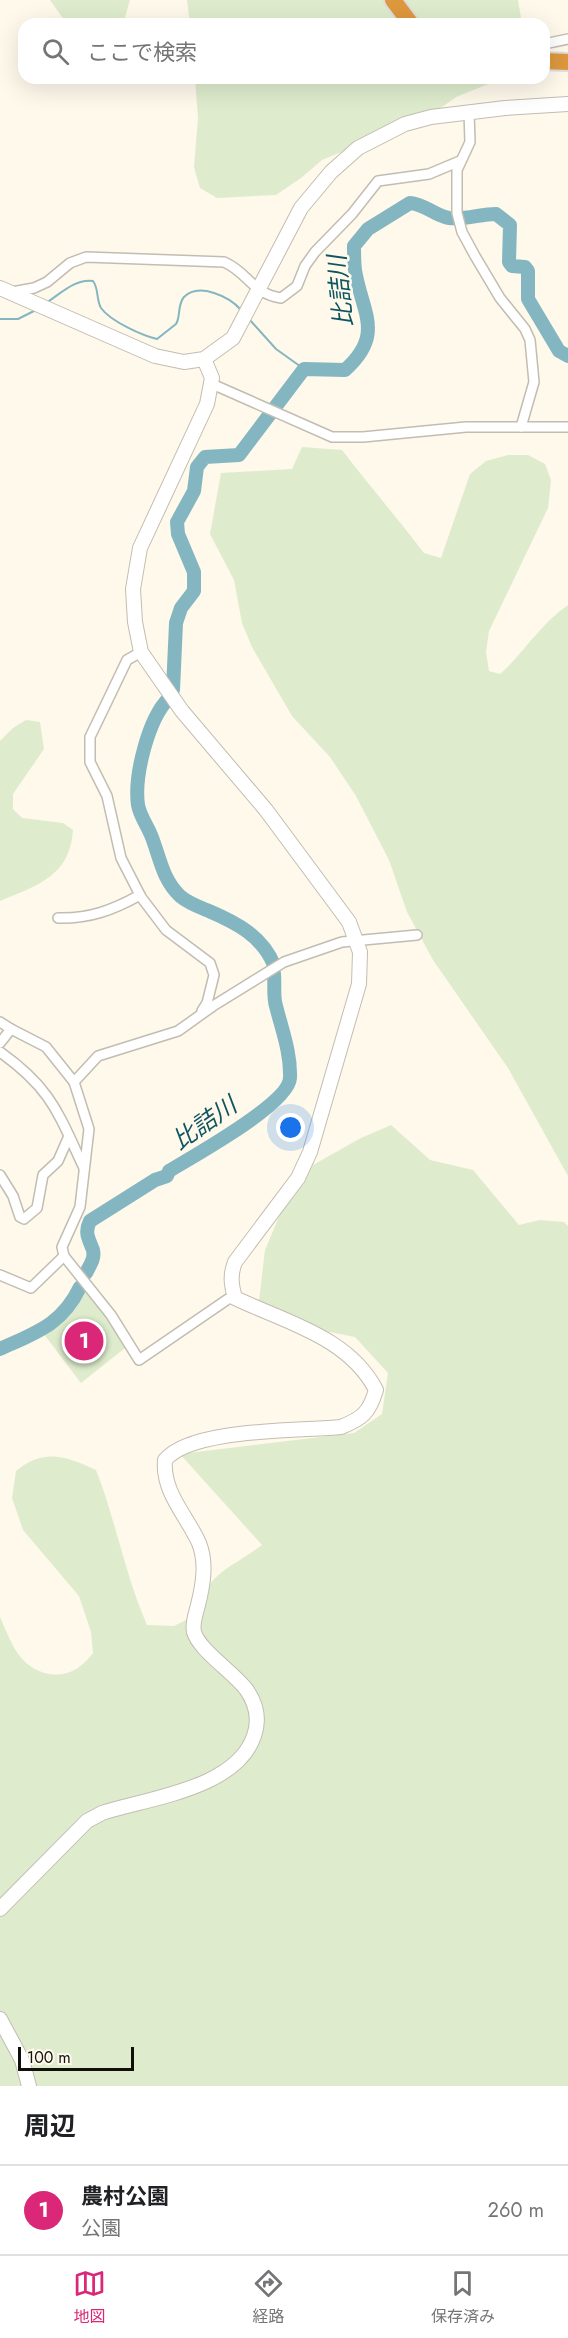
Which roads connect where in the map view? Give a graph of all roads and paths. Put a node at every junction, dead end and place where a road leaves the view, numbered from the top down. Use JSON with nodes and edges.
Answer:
{"nodes":[{"id":1,"x":393,"y":0,"type":"edge"},
{"id":2,"x":406,"y":18,"type":"edge"},
{"id":3,"x":568,"y":39,"type":"edge"},
{"id":4,"x":550,"y":43,"type":"edge"},
{"id":5,"x":550,"y":62,"type":"edge"},
{"id":6,"x":568,"y":63,"type":"edge"},
{"id":7,"x":568,"y":104,"type":"edge"},
{"id":8,"x":470,"y":112,"type":"junction"},
{"id":9,"x":460,"y":161,"type":"junction"},
{"id":10,"x":4,"y":290,"type":"edge"},
{"id":11,"x":258,"y":291,"type":"junction"},
{"id":12,"x":204,"y":359,"type":"junction"},
{"id":13,"x":212,"y":384,"type":"junction"},
{"id":14,"x":521,"y":427,"type":"junction"},
{"id":15,"x":568,"y":427,"type":"edge"},
{"id":16,"x":141,"y":652,"type":"junction"},
{"id":17,"x":140,"y":895,"type":"junction"},
{"id":18,"x":58,"y":918,"type":"dead end"},
{"id":19,"x":417,"y":935,"type":"dead end"},
{"id":20,"x":356,"y":940,"type":"junction"},
{"id":21,"x":197,"y":1017,"type":"junction"},
{"id":22,"x":0,"y":1022,"type":"edge"},
{"id":23,"x":10,"y":1029,"type":"junction"},
{"id":24,"x":0,"y":1043,"type":"edge"},
{"id":25,"x":0,"y":1052,"type":"edge"},
{"id":26,"x":74,"y":1082,"type":"junction"},
{"id":27,"x":69,"y":1136,"type":"junction"},
{"id":28,"x":84,"y":1168,"type":"junction"},
{"id":29,"x":0,"y":1175,"type":"edge"},
{"id":30,"x":64,"y":1256,"type":"junction"},
{"id":31,"x":0,"y":1275,"type":"edge"},
{"id":32,"x":235,"y":1298,"type":"junction"},
{"id":33,"x":0,"y":1909,"type":"edge"},
{"id":34,"x":0,"y":2019,"type":"edge"},
{"id":35,"x":29,"y":2086,"type":"edge"}],
"edges":[{"from":1,"to":2,"type":"highway"},
{"from":3,"to":4,"type":"street"},
{"from":5,"to":6,"type":"highway"},
{"from":7,"to":8,"type":"street"},
{"from":8,"to":9,"type":"street"},
{"from":8,"to":11,"type":"street"},
{"from":9,"to":11,"type":"street"},
{"from":9,"to":14,"type":"street"},
{"from":10,"to":11,"type":"street"},
{"from":10,"to":12,"type":"street"},
{"from":11,"to":12,"type":"street"},
{"from":12,"to":13,"type":"street"},
{"from":13,"to":14,"type":"street"},
{"from":13,"to":16,"type":"street"},
{"from":14,"to":15,"type":"street"},
{"from":16,"to":17,"type":"street"},
{"from":16,"to":20,"type":"street"},
{"from":17,"to":18,"type":"street"},
{"from":17,"to":21,"type":"street"},
{"from":19,"to":20,"type":"street"},
{"from":20,"to":21,"type":"street"},
{"from":20,"to":32,"type":"street"},
{"from":21,"to":26,"type":"street"},
{"from":22,"to":23,"type":"street"},
{"from":23,"to":24,"type":"street"},
{"from":23,"to":26,"type":"street"},
{"from":25,"to":27,"type":"street"},
{"from":26,"to":28,"type":"street"},
{"from":27,"to":28,"type":"street"},
{"from":27,"to":29,"type":"street"},
{"from":28,"to":30,"type":"street"},
{"from":30,"to":31,"type":"street"},
{"from":30,"to":32,"type":"street"},
{"from":32,"to":33,"type":"street"},
{"from":34,"to":35,"type":"street"}]}
